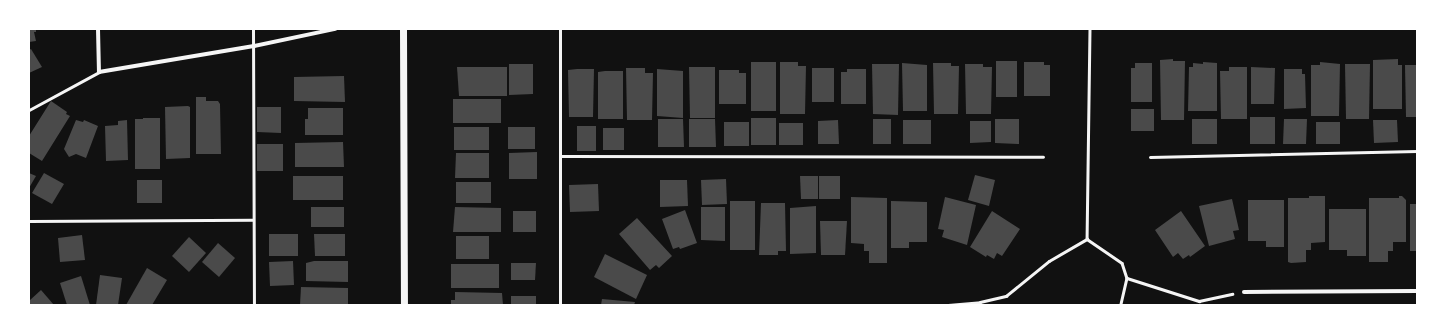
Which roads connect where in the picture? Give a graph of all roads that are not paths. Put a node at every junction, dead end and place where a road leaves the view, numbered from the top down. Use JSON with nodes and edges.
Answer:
{"nodes":[{"id":1,"x":98,"y":29,"type":"edge"},
{"id":2,"x":253,"y":29,"type":"edge"},
{"id":3,"x":335,"y":29,"type":"edge"},
{"id":4,"x":403,"y":29,"type":"edge"},
{"id":5,"x":560,"y":29,"type":"edge"},
{"id":6,"x":254,"y":46,"type":"junction"},
{"id":7,"x":99,"y":72,"type":"junction"},
{"id":8,"x":29,"y":110,"type":"edge"},
{"id":9,"x":1417,"y":152,"type":"edge"},
{"id":10,"x":560,"y":156,"type":"junction"},
{"id":11,"x":1044,"y":157,"type":"dead end"},
{"id":12,"x":1150,"y":157,"type":"dead end"},
{"id":13,"x":252,"y":220,"type":"junction"},
{"id":14,"x":29,"y":221,"type":"edge"},
{"id":15,"x":1417,"y":291,"type":"edge"},
{"id":16,"x":1244,"y":292,"type":"road end"},
{"id":17,"x":254,"y":305,"type":"edge"},
{"id":18,"x":404,"y":305,"type":"edge"},
{"id":19,"x":560,"y":305,"type":"edge"}],
"edges":[{"from":1,"to":7,"type":"street"},
{"from":2,"to":6,"type":"lane"},
{"from":3,"to":6,"type":"street"},
{"from":4,"to":18,"type":"street"},
{"from":5,"to":10,"type":"lane"},
{"from":6,"to":7,"type":"street"},
{"from":6,"to":13,"type":"lane"},
{"from":7,"to":8,"type":"lane"},
{"from":9,"to":12,"type":"lane"},
{"from":10,"to":11,"type":"lane"},
{"from":10,"to":19,"type":"lane"},
{"from":13,"to":14,"type":"lane"},
{"from":13,"to":17,"type":"lane"},
{"from":15,"to":16,"type":"street"}]}
